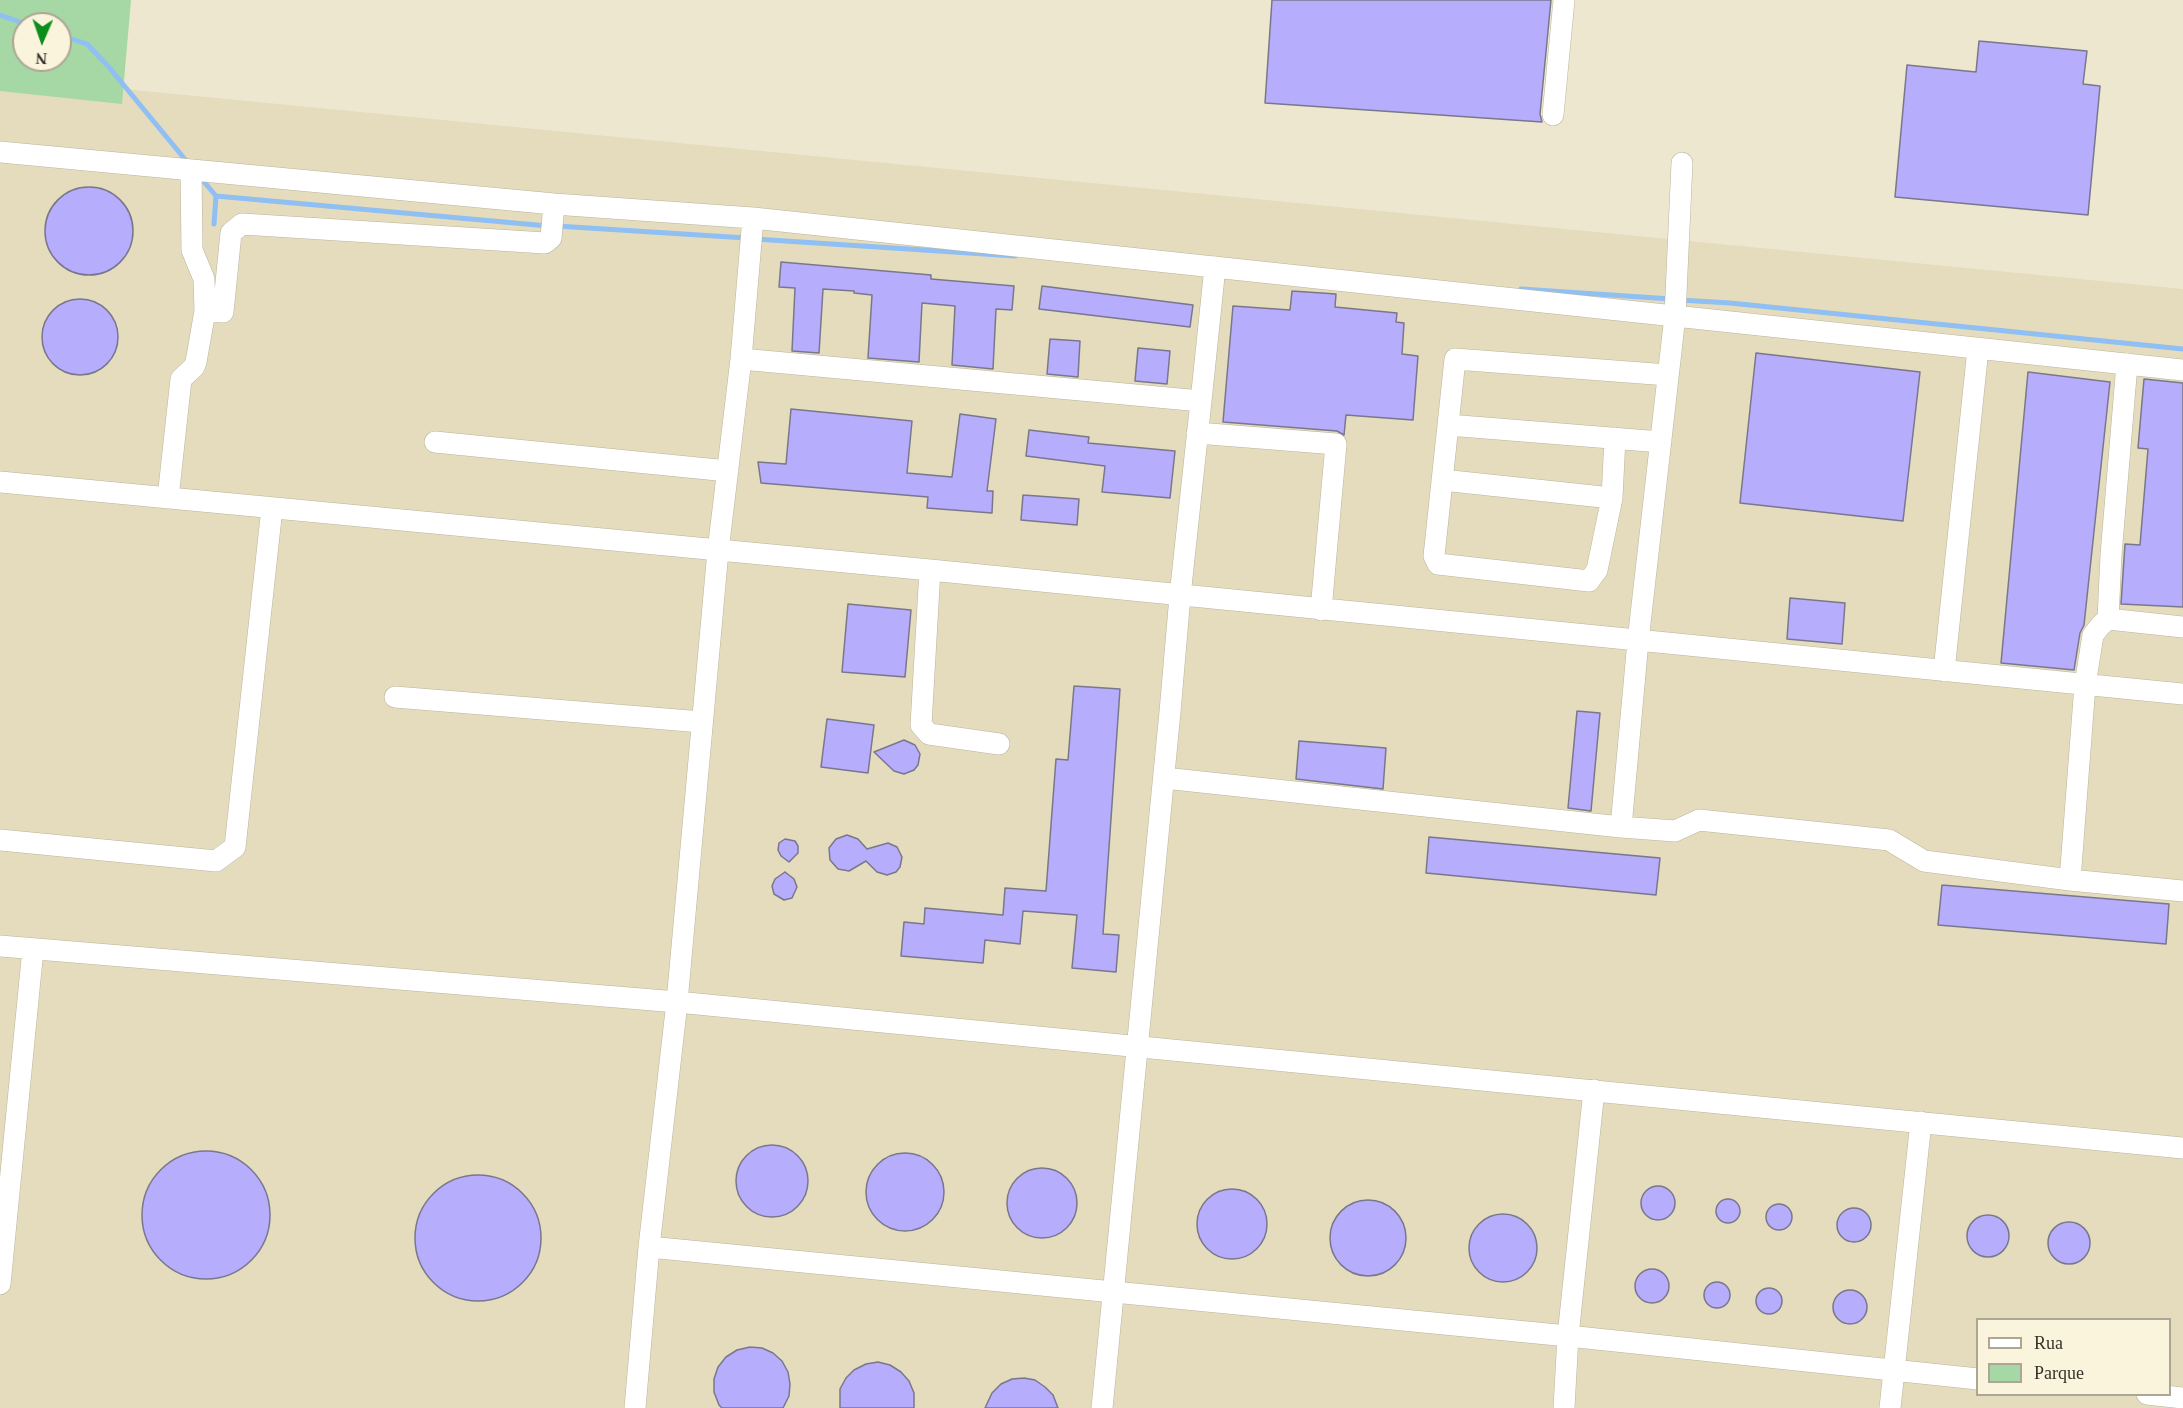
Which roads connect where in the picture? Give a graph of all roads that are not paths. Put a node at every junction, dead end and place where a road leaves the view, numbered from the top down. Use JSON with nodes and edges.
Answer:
{"nodes":[{"id":1,"x":1564,"y":0,"type":"edge"},
{"id":2,"x":1553,"y":115,"type":"dead end"},
{"id":3,"x":0,"y":152,"type":"edge"},
{"id":4,"x":1682,"y":163,"type":"dead end"},
{"id":5,"x":191,"y":170,"type":"junction"},
{"id":6,"x":554,"y":204,"type":"junction"},
{"id":7,"x":753,"y":218,"type":"junction"},
{"id":8,"x":1215,"y":267,"type":"junction"},
{"id":9,"x":205,"y":311,"type":"junction"},
{"id":10,"x":1675,"y":316,"type":"junction"},
{"id":11,"x":1978,"y":349,"type":"junction"},
{"id":12,"x":741,"y":359,"type":"junction"},
{"id":13,"x":2127,"y":364,"type":"junction"},
{"id":14,"x":2183,"y":370,"type":"edge"},
{"id":15,"x":1668,"y":375,"type":"junction"},
{"id":16,"x":1201,"y":401,"type":"junction"},
{"id":17,"x":1448,"y":425,"type":"junction"},
{"id":18,"x":1197,"y":433,"type":"junction"},
{"id":19,"x":1615,"y":438,"type":"junction"},
{"id":20,"x":435,"y":441,"type":"dead end"},
{"id":21,"x":1661,"y":442,"type":"junction"},
{"id":22,"x":728,"y":471,"type":"junction"},
{"id":23,"x":1442,"y":480,"type":"junction"},
{"id":24,"x":0,"y":482,"type":"edge"},
{"id":25,"x":168,"y":498,"type":"junction"},
{"id":26,"x":1612,"y":498,"type":"junction"},
{"id":27,"x":272,"y":507,"type":"junction"},
{"id":28,"x":718,"y":551,"type":"junction"},
{"id":29,"x":930,"y":570,"type":"junction"},
{"id":30,"x":1180,"y":596,"type":"junction"},
{"id":31,"x":1321,"y":610,"type":"junction"},
{"id":32,"x":2108,"y":619,"type":"junction"},
{"id":33,"x":2183,"y":627,"type":"edge"},
{"id":34,"x":1638,"y":641,"type":"junction"},
{"id":35,"x":1944,"y":671,"type":"junction"},
{"id":36,"x":2085,"y":685,"type":"junction"},
{"id":37,"x":2183,"y":694,"type":"edge"},
{"id":38,"x":395,"y":697,"type":"dead end"},
{"id":39,"x":702,"y":723,"type":"junction"},
{"id":40,"x":999,"y":744,"type":"dead end"},
{"id":41,"x":1164,"y":778,"type":"junction"},
{"id":42,"x":1621,"y":827,"type":"junction"},
{"id":43,"x":0,"y":840,"type":"edge"},
{"id":44,"x":2070,"y":880,"type":"junction"},
{"id":45,"x":2183,"y":891,"type":"edge"},
{"id":46,"x":0,"y":946,"type":"edge"},
{"id":47,"x":33,"y":949,"type":"junction"},
{"id":48,"x":677,"y":1002,"type":"junction"},
{"id":49,"x":1137,"y":1046,"type":"junction"},
{"id":50,"x":1594,"y":1090,"type":"junction"},
{"id":51,"x":1921,"y":1122,"type":"junction"},
{"id":52,"x":2183,"y":1148,"type":"edge"},
{"id":53,"x":649,"y":1247,"type":"junction"},
{"id":54,"x":0,"y":1284,"type":"edge"},
{"id":55,"x":1113,"y":1293,"type":"junction"},
{"id":56,"x":1568,"y":1336,"type":"junction"},
{"id":57,"x":1893,"y":1371,"type":"junction"},
{"id":58,"x":1976,"y":1379,"type":"edge"},
{"id":59,"x":2159,"y":1396,"type":"edge"},
{"id":60,"x":2183,"y":1398,"type":"edge"},
{"id":61,"x":635,"y":1408,"type":"edge"},
{"id":62,"x":1102,"y":1408,"type":"edge"},
{"id":63,"x":1564,"y":1408,"type":"edge"},
{"id":64,"x":1890,"y":1408,"type":"edge"}],
"edges":[{"from":1,"to":2,"type":"lane"},
{"from":3,"to":5,"type":"lane"},
{"from":4,"to":10,"type":"lane"},
{"from":5,"to":6,"type":"lane"},
{"from":5,"to":9,"type":"lane"},
{"from":6,"to":7,"type":"lane"},
{"from":6,"to":9,"type":"lane"},
{"from":7,"to":8,"type":"lane"},
{"from":7,"to":12,"type":"lane"},
{"from":8,"to":10,"type":"lane"},
{"from":8,"to":16,"type":"lane"},
{"from":9,"to":25,"type":"lane"},
{"from":10,"to":11,"type":"lane"},
{"from":10,"to":15,"type":"lane"},
{"from":11,"to":13,"type":"lane"},
{"from":11,"to":35,"type":"lane"},
{"from":12,"to":16,"type":"lane"},
{"from":12,"to":22,"type":"lane"},
{"from":13,"to":14,"type":"lane"},
{"from":13,"to":32,"type":"lane"},
{"from":15,"to":17,"type":"lane"},
{"from":15,"to":21,"type":"lane"},
{"from":16,"to":18,"type":"lane"},
{"from":17,"to":19,"type":"lane"},
{"from":17,"to":23,"type":"lane"},
{"from":18,"to":30,"type":"lane"},
{"from":18,"to":31,"type":"lane"},
{"from":19,"to":21,"type":"lane"},
{"from":19,"to":26,"type":"lane"},
{"from":20,"to":22,"type":"lane"},
{"from":21,"to":34,"type":"lane"},
{"from":22,"to":28,"type":"lane"},
{"from":23,"to":26,"type":"lane"},
{"from":23,"to":26,"type":"lane"},
{"from":24,"to":25,"type":"lane"},
{"from":25,"to":27,"type":"lane"},
{"from":27,"to":28,"type":"lane"},
{"from":27,"to":43,"type":"lane"},
{"from":28,"to":29,"type":"lane"},
{"from":28,"to":39,"type":"lane"},
{"from":29,"to":30,"type":"lane"},
{"from":29,"to":40,"type":"lane"},
{"from":30,"to":31,"type":"lane"},
{"from":30,"to":41,"type":"lane"},
{"from":31,"to":34,"type":"lane"},
{"from":32,"to":33,"type":"lane"},
{"from":32,"to":36,"type":"lane"},
{"from":34,"to":35,"type":"lane"},
{"from":34,"to":42,"type":"lane"},
{"from":35,"to":36,"type":"lane"},
{"from":36,"to":37,"type":"lane"},
{"from":36,"to":44,"type":"lane"},
{"from":38,"to":39,"type":"lane"},
{"from":39,"to":48,"type":"lane"},
{"from":41,"to":42,"type":"lane"},
{"from":41,"to":49,"type":"lane"},
{"from":42,"to":44,"type":"lane"},
{"from":44,"to":45,"type":"lane"},
{"from":46,"to":47,"type":"lane"},
{"from":47,"to":48,"type":"lane"},
{"from":47,"to":54,"type":"lane"},
{"from":48,"to":49,"type":"lane"},
{"from":48,"to":53,"type":"lane"},
{"from":49,"to":50,"type":"lane"},
{"from":49,"to":55,"type":"lane"},
{"from":50,"to":51,"type":"lane"},
{"from":50,"to":56,"type":"lane"},
{"from":51,"to":52,"type":"lane"},
{"from":51,"to":57,"type":"lane"},
{"from":53,"to":55,"type":"lane"},
{"from":53,"to":61,"type":"lane"},
{"from":55,"to":56,"type":"lane"},
{"from":55,"to":62,"type":"lane"},
{"from":56,"to":57,"type":"lane"},
{"from":56,"to":63,"type":"lane"},
{"from":57,"to":58,"type":"lane"},
{"from":57,"to":64,"type":"lane"},
{"from":59,"to":60,"type":"lane"}]}
